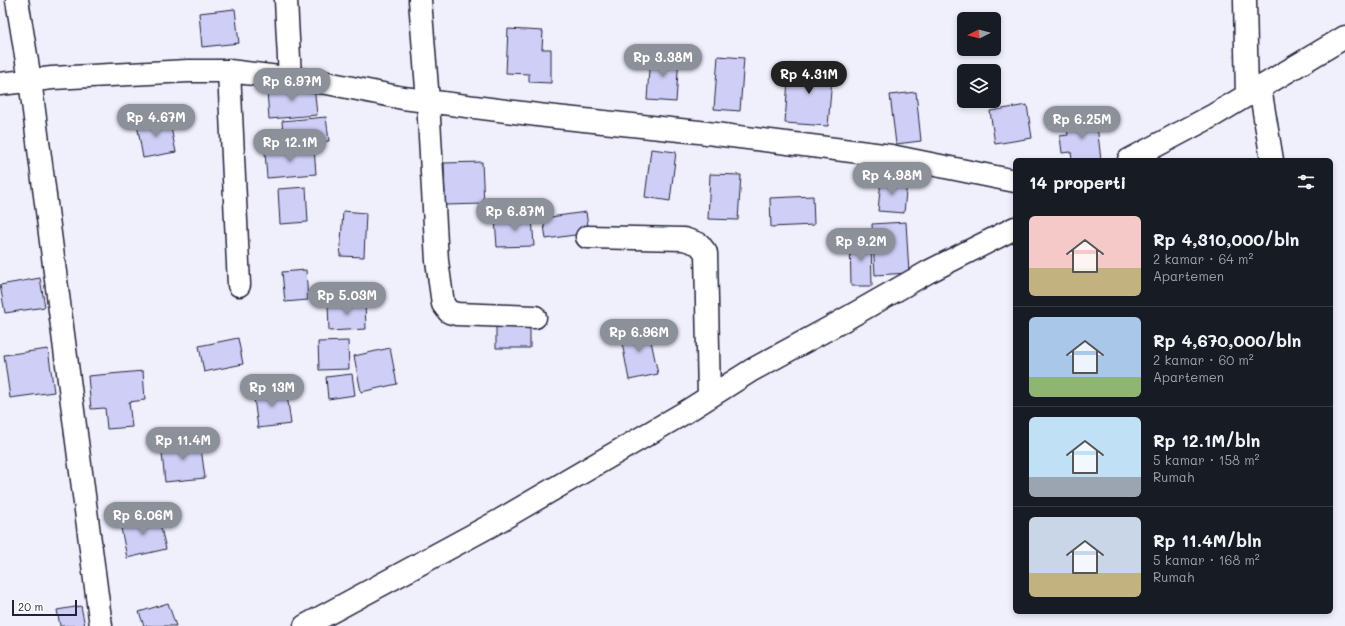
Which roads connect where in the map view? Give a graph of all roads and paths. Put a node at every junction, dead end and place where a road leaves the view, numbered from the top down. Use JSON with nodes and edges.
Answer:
{"nodes":[{"id":1,"x":17,"y":0,"type":"edge"},
{"id":2,"x":286,"y":0,"type":"edge"},
{"id":3,"x":420,"y":0,"type":"edge"},
{"id":4,"x":1245,"y":0,"type":"edge"},
{"id":5,"x":1345,"y":37,"type":"edge"},
{"id":6,"x":229,"y":71,"type":"junction"},
{"id":7,"x":290,"y":78,"type":"junction"},
{"id":8,"x":30,"y":80,"type":"junction"},
{"id":9,"x":0,"y":84,"type":"edge"},
{"id":10,"x":1254,"y":92,"type":"junction"},
{"id":11,"x":428,"y":101,"type":"junction"},
{"id":12,"x":1133,"y":158,"type":"edge"},
{"id":13,"x":1271,"y":158,"type":"edge"},
{"id":14,"x":1013,"y":181,"type":"edge"},
{"id":15,"x":1013,"y":229,"type":"edge"},
{"id":16,"x":587,"y":237,"type":"dead end"},
{"id":17,"x":239,"y":286,"type":"dead end"},
{"id":18,"x":535,"y":317,"type":"dead end"},
{"id":19,"x":709,"y":397,"type":"junction"},
{"id":20,"x":102,"y":626,"type":"edge"},
{"id":21,"x":306,"y":626,"type":"edge"}],
"edges":[{"from":1,"to":8,"type":"street"},
{"from":2,"to":7,"type":"street"},
{"from":3,"to":11,"type":"street"},
{"from":4,"to":10,"type":"street"},
{"from":5,"to":10,"type":"street"},
{"from":6,"to":7,"type":"street"},
{"from":6,"to":8,"type":"street"},
{"from":6,"to":17,"type":"street"},
{"from":7,"to":11,"type":"street"},
{"from":8,"to":9,"type":"street"},
{"from":8,"to":20,"type":"street"},
{"from":10,"to":12,"type":"street"},
{"from":10,"to":13,"type":"street"},
{"from":11,"to":14,"type":"street"},
{"from":11,"to":18,"type":"street"},
{"from":15,"to":19,"type":"street"},
{"from":16,"to":19,"type":"street"},
{"from":19,"to":21,"type":"street"}]}
